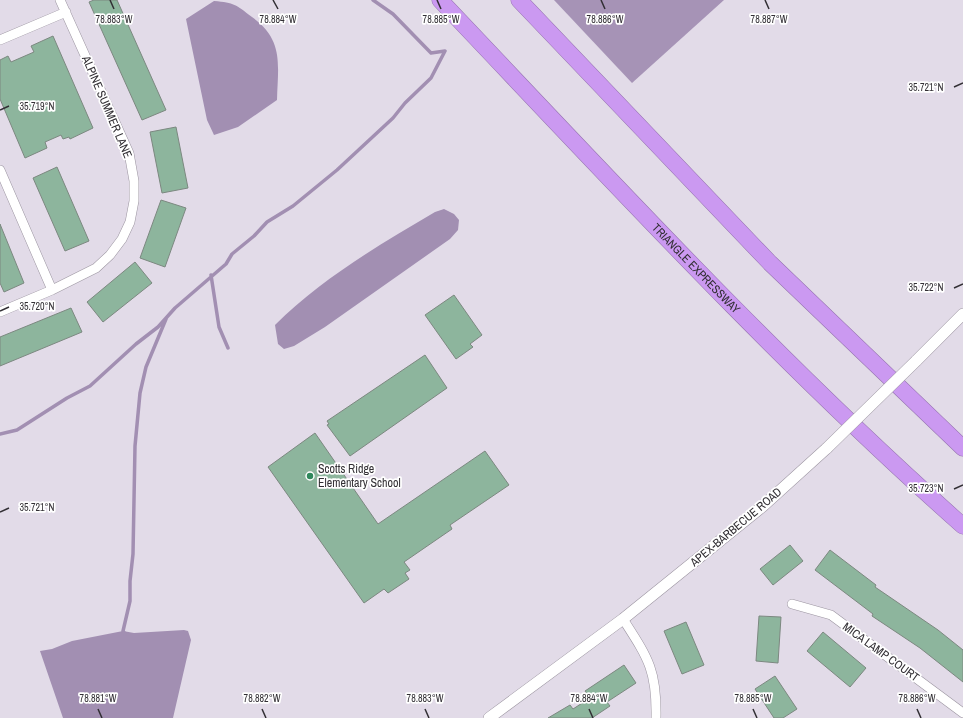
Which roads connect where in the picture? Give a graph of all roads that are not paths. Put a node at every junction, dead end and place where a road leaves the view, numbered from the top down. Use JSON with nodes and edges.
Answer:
{"nodes":[{"id":1,"x":60,"y":0,"type":"edge"},
{"id":2,"x":440,"y":0,"type":"edge"},
{"id":3,"x":520,"y":0,"type":"edge"},
{"id":4,"x":66,"y":12,"type":"junction"},
{"id":5,"x":0,"y":40,"type":"edge"},
{"id":6,"x":0,"y":170,"type":"edge"},
{"id":7,"x":52,"y":290,"type":"junction"},
{"id":8,"x":0,"y":312,"type":"edge"},
{"id":9,"x":963,"y":314,"type":"edge"},
{"id":10,"x":963,"y":448,"type":"edge"},
{"id":11,"x":963,"y":526,"type":"edge"},
{"id":12,"x":792,"y":604,"type":"dead end"},
{"id":13,"x":623,"y":619,"type":"junction"},
{"id":14,"x":963,"y":713,"type":"edge"},
{"id":15,"x":489,"y":718,"type":"edge"},
{"id":16,"x":656,"y":718,"type":"edge"}],
"edges":[{"from":1,"to":4,"type":"street","name":"ALPINE SUMMER LANE"},
{"from":2,"to":11,"type":"highway","name":"TRIANGLE EXPRESSWAY"},
{"from":3,"to":10,"type":"highway"},
{"from":4,"to":5,"type":"street"},
{"from":4,"to":7,"type":"street","name":"ALPINE SUMMER LANE"},
{"from":6,"to":7,"type":"street"},
{"from":7,"to":8,"type":"street","name":"ALPINE SUMMER LANE"},
{"from":9,"to":13,"type":"street","name":"APEX-BARBECUE ROAD","bridge":true},
{"from":12,"to":14,"type":"street","name":"MICA LAMP COURT"},
{"from":13,"to":15,"type":"street","name":"APEX-BARBECUE ROAD"},
{"from":13,"to":16,"type":"street"}]}
